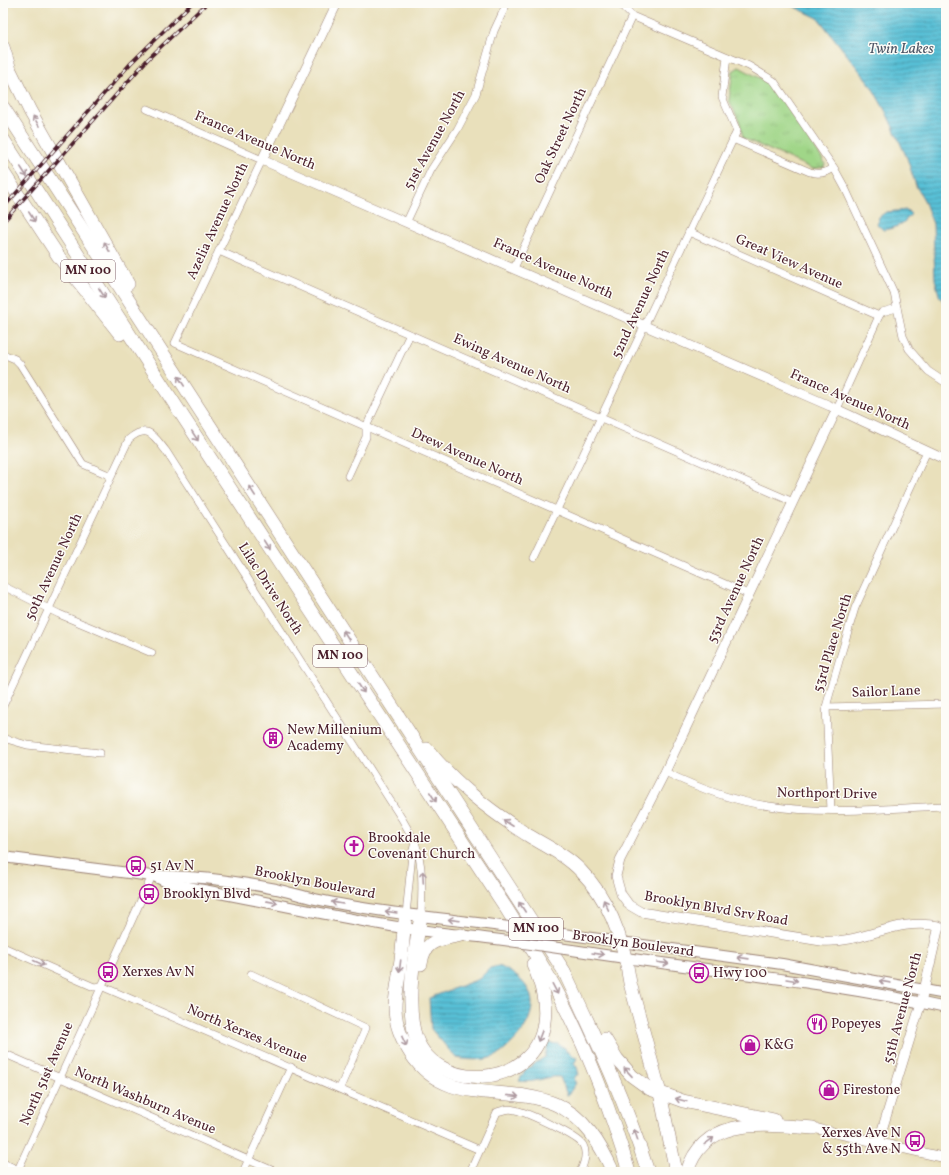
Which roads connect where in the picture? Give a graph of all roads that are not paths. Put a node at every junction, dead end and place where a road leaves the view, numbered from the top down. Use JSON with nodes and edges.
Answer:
{"nodes":[{"id":1,"x":337,"y":3,"type":"edge"},
{"id":2,"x":507,"y":3,"type":"edge"},
{"id":3,"x":619,"y":3,"type":"edge"},
{"id":4,"x":632,"y":16,"type":"junction"},
{"id":5,"x":3,"y":47,"type":"edge"},
{"id":6,"x":727,"y":57,"type":"junction"},
{"id":7,"x":3,"y":107,"type":"edge"},
{"id":8,"x":147,"y":109,"type":"dead end"},
{"id":9,"x":3,"y":139,"type":"edge"},
{"id":10,"x":733,"y":139,"type":"junction"},
{"id":11,"x":262,"y":160,"type":"junction"},
{"id":12,"x":834,"y":168,"type":"junction"},
{"id":13,"x":3,"y":172,"type":"edge"},
{"id":14,"x":407,"y":221,"type":"junction"},
{"id":15,"x":689,"y":232,"type":"junction"},
{"id":16,"x":220,"y":251,"type":"junction"},
{"id":17,"x":514,"y":268,"type":"junction"},
{"id":18,"x":897,"y":308,"type":"junction"},
{"id":19,"x":879,"y":316,"type":"junction"},
{"id":20,"x":141,"y":320,"type":"junction"},
{"id":21,"x":646,"y":325,"type":"junction"},
{"id":22,"x":410,"y":334,"type":"junction"},
{"id":23,"x":175,"y":343,"type":"joint"},
{"id":24,"x":3,"y":354,"type":"edge"},
{"id":25,"x":946,"y":383,"type":"edge"},
{"id":26,"x":174,"y":404,"type":"junction"},
{"id":27,"x":837,"y":409,"type":"junction"},
{"id":28,"x":601,"y":418,"type":"junction"},
{"id":29,"x":366,"y":427,"type":"junction"},
{"id":30,"x":129,"y":439,"type":"joint"},
{"id":31,"x":927,"y":451,"type":"junction"},
{"id":32,"x":946,"y":460,"type":"edge"},
{"id":33,"x":111,"y":476,"type":"junction"},
{"id":34,"x":348,"y":476,"type":"dead end"},
{"id":35,"x":793,"y":502,"type":"junction"},
{"id":36,"x":557,"y":511,"type":"junction"},
{"id":37,"x":534,"y":558,"type":"dead end"},
{"id":38,"x":3,"y":586,"type":"edge"},
{"id":39,"x":748,"y":594,"type":"junction"},
{"id":40,"x":49,"y":607,"type":"junction"},
{"id":41,"x":152,"y":653,"type":"dead end"},
{"id":42,"x":390,"y":703,"type":"junction"},
{"id":43,"x":946,"y":704,"type":"edge"},
{"id":44,"x":3,"y":706,"type":"edge"},
{"id":45,"x":826,"y":707,"type":"junction"},
{"id":46,"x":3,"y":738,"type":"edge"},
{"id":47,"x":100,"y":753,"type":"dead end"},
{"id":48,"x":665,"y":772,"type":"junction"},
{"id":49,"x":946,"y":806,"type":"edge"},
{"id":50,"x":831,"y":810,"type":"junction"},
{"id":51,"x":415,"y":842,"type":"junction"},
{"id":52,"x":3,"y":857,"type":"edge"},
{"id":53,"x":152,"y":876,"type":"junction"},
{"id":54,"x":621,"y":894,"type":"joint"},
{"id":55,"x":506,"y":908,"type":"junction"},
{"id":56,"x":406,"y":915,"type":"junction"},
{"id":57,"x":421,"y":916,"type":"junction"},
{"id":58,"x":943,"y":927,"type":"edge"},
{"id":59,"x":404,"y":928,"type":"junction"},
{"id":60,"x":419,"y":930,"type":"junction"},
{"id":61,"x":461,"y":935,"type":"junction"},
{"id":62,"x":620,"y":941,"type":"junction"},
{"id":63,"x":3,"y":947,"type":"edge"},
{"id":64,"x":624,"y":958,"type":"junction"},
{"id":65,"x":564,"y":971,"type":"junction"},
{"id":66,"x":251,"y":974,"type":"dead end"},
{"id":67,"x":101,"y":986,"type":"junction"},
{"id":68,"x":924,"y":989,"type":"junction"},
{"id":69,"x":946,"y":994,"type":"edge"},
{"id":70,"x":921,"y":1003,"type":"junction"},
{"id":71,"x":946,"y":1008,"type":"edge"},
{"id":72,"x":412,"y":1019,"type":"junction"},
{"id":73,"x":3,"y":1053,"type":"edge"},
{"id":74,"x":291,"y":1067,"type":"junction"},
{"id":75,"x":60,"y":1078,"type":"junction"},
{"id":76,"x":340,"y":1088,"type":"junction"},
{"id":77,"x":660,"y":1093,"type":"junction"},
{"id":78,"x":774,"y":1120,"type":"joint"},
{"id":79,"x":812,"y":1128,"type":"junction"},
{"id":80,"x":878,"y":1143,"type":"junction"},
{"id":81,"x":480,"y":1150,"type":"junction"},
{"id":82,"x":946,"y":1158,"type":"edge"},
{"id":83,"x":249,"y":1160,"type":"junction"},
{"id":84,"x":3,"y":1163,"type":"edge"},
{"id":85,"x":19,"y":1171,"type":"edge"},
{"id":86,"x":243,"y":1172,"type":"edge"},
{"id":87,"x":276,"y":1172,"type":"edge"},
{"id":88,"x":470,"y":1172,"type":"edge"},
{"id":89,"x":580,"y":1172,"type":"edge"},
{"id":90,"x":613,"y":1172,"type":"edge"},
{"id":91,"x":629,"y":1172,"type":"edge"},
{"id":92,"x":648,"y":1172,"type":"edge"},
{"id":93,"x":676,"y":1172,"type":"edge"},
{"id":94,"x":687,"y":1172,"type":"edge"}],
"edges":[{"from":1,"to":11,"type":"street","name":"Azelia Avenue North"},
{"from":2,"to":14,"type":"street","name":"51st Avenue North"},
{"from":3,"to":4,"type":"street"},
{"from":4,"to":6,"type":"street"},
{"from":4,"to":17,"type":"street","name":"Oak Street North"},
{"from":20,"to":5,"type":"highway","one_way":true},
{"from":6,"to":10,"type":"street","name":"52nd Avenue North"},
{"from":6,"to":12,"type":"street"},
{"from":7,"to":20,"type":"highway","number":"MN 100"},
{"from":8,"to":11,"type":"street","name":"France Avenue North"},
{"from":9,"to":26,"type":"highway","number":"MN 100","one_way":true},
{"from":10,"to":12,"type":"street"},
{"from":10,"to":15,"type":"street","name":"52nd Avenue North"},
{"from":11,"to":14,"type":"street","name":"France Avenue North"},
{"from":11,"to":16,"type":"street","name":"Azelia Avenue North"},
{"from":12,"to":18,"type":"street"},
{"from":13,"to":26,"type":"highway","one_way":true},
{"from":14,"to":17,"type":"street","name":"France Avenue North"},
{"from":15,"to":19,"type":"street","name":"Great View Avenue"},
{"from":15,"to":21,"type":"street","name":"52nd Avenue North"},
{"from":16,"to":22,"type":"street","name":"Ewing Avenue North"},
{"from":16,"to":23,"type":"street","name":"Azelia Avenue North"},
{"from":17,"to":21,"type":"street","name":"France Avenue North"},
{"from":18,"to":19,"type":"street"},
{"from":18,"to":25,"type":"street"},
{"from":19,"to":27,"type":"street","name":"53rd Avenue North"},
{"from":42,"to":20,"type":"highway","number":"MN 100","one_way":true},
{"from":21,"to":27,"type":"street","name":"France Avenue North"},
{"from":21,"to":28,"type":"street","name":"52nd Avenue North"},
{"from":22,"to":28,"type":"street","name":"Ewing Avenue North"},
{"from":22,"to":29,"type":"street"},
{"from":23,"to":29,"type":"street","name":"Drew Avenue North"},
{"from":24,"to":33,"type":"street"},
{"from":26,"to":55,"type":"highway","number":"MN 100","one_way":true},
{"from":27,"to":31,"type":"street","name":"France Avenue North"},
{"from":27,"to":35,"type":"street","name":"53rd Avenue North"},
{"from":28,"to":35,"type":"street","name":"Ewing Avenue North"},
{"from":28,"to":36,"type":"street","name":"52nd Avenue North"},
{"from":29,"to":34,"type":"street"},
{"from":29,"to":36,"type":"street","name":"Drew Avenue North"},
{"from":30,"to":33,"type":"street","name":"50th Avenue North"},
{"from":30,"to":51,"type":"street","name":"Lilac Drive North"},
{"from":31,"to":32,"type":"street","name":"France Avenue North"},
{"from":31,"to":45,"type":"street","name":"53rd Place North"},
{"from":33,"to":40,"type":"street","name":"50th Avenue North"},
{"from":35,"to":39,"type":"street","name":"53rd Avenue North"},
{"from":36,"to":37,"type":"street","name":"52nd Avenue North"},
{"from":36,"to":39,"type":"street","name":"Drew Avenue North"},
{"from":38,"to":40,"type":"street"},
{"from":39,"to":48,"type":"street","name":"53rd Avenue North"},
{"from":40,"to":41,"type":"street"},
{"from":40,"to":44,"type":"street","name":"50th Avenue North"},
{"from":62,"to":42,"type":"highway","one_way":true},
{"from":65,"to":42,"type":"highway","number":"MN 100","one_way":true},
{"from":43,"to":45,"type":"street","name":"Sailor Lane"},
{"from":45,"to":50,"type":"street","name":"53rd Place North"},
{"from":46,"to":47,"type":"street"},
{"from":48,"to":50,"type":"street","name":"Northport Drive"},
{"from":48,"to":54,"type":"street","name":"53rd Avenue North"},
{"from":49,"to":50,"type":"street","name":"Northport Drive"},
{"from":51,"to":56,"type":"street"},
{"from":57,"to":51,"type":"street","name":"Lilac Drive North","one_way":true},
{"from":52,"to":53,"type":"main road","name":"Brooklyn Boulevard"},
{"from":56,"to":53,"type":"main road","name":"Brooklyn Boulevard","one_way":true},
{"from":53,"to":59,"type":"main road","name":"Brooklyn Boulevard","one_way":true},
{"from":53,"to":67,"type":"street"},
{"from":54,"to":58,"type":"street","name":"Brooklyn Blvd Srv Road"},
{"from":55,"to":72,"type":"highway","one_way":true},
{"from":55,"to":91,"type":"highway","number":"MN 100","one_way":true},
{"from":56,"to":57,"type":"main road","name":"Brooklyn Boulevard"},
{"from":56,"to":59,"type":"highway"},
{"from":57,"to":60,"type":"highway"},
{"from":62,"to":57,"type":"main road","name":"Brooklyn Boulevard","one_way":true,"bridge":true},
{"from":58,"to":68,"type":"street","name":"55th Avenue North"},
{"from":59,"to":60,"type":"main road","name":"Brooklyn Boulevard"},
{"from":59,"to":90,"type":"highway","one_way":true},
{"from":60,"to":61,"type":"main road","name":"Brooklyn Boulevard"},
{"from":60,"to":72,"type":"highway"},
{"from":61,"to":64,"type":"main road","name":"Brooklyn Boulevard","one_way":true,"bridge":true},
{"from":61,"to":72,"type":"highway"},
{"from":62,"to":64,"type":"highway"},
{"from":68,"to":62,"type":"main road","name":"Brooklyn Boulevard","one_way":true},
{"from":63,"to":67,"type":"street","name":"North Xerxes Avenue","one_way":true},
{"from":64,"to":70,"type":"main road","name":"Brooklyn Boulevard","one_way":true},
{"from":64,"to":77,"type":"highway"},
{"from":77,"to":65,"type":"highway","one_way":true},
{"from":92,"to":65,"type":"highway","number":"MN 100","one_way":true},
{"from":66,"to":76,"type":"street"},
{"from":67,"to":74,"type":"street","name":"North Xerxes Avenue"},
{"from":67,"to":75,"type":"street","name":"North 51st Avenue"},
{"from":68,"to":69,"type":"main road","name":"Brooklyn Boulevard"},
{"from":68,"to":70,"type":"street","name":"55th Avenue North"},
{"from":70,"to":71,"type":"main road","name":"Brooklyn Boulevard"},
{"from":70,"to":80,"type":"street","name":"55th Avenue North"},
{"from":73,"to":75,"type":"street","name":"North Washburn Avenue"},
{"from":74,"to":76,"type":"street","name":"North Xerxes Avenue"},
{"from":74,"to":83,"type":"street"},
{"from":75,"to":83,"type":"street","name":"North Washburn Avenue"},
{"from":75,"to":85,"type":"street","name":"North 51st Avenue"},
{"from":76,"to":81,"type":"street","name":"North Xerxes Avenue"},
{"from":78,"to":77,"type":"highway","one_way":true},
{"from":77,"to":93,"type":"highway"},
{"from":78,"to":79,"type":"street"},
{"from":79,"to":80,"type":"street"},
{"from":94,"to":79,"type":"highway","one_way":true},
{"from":80,"to":82,"type":"street"},
{"from":81,"to":88,"type":"street"},
{"from":81,"to":89,"type":"street"},
{"from":83,"to":86,"type":"street"},
{"from":83,"to":87,"type":"street","name":"North Washburn Avenue"},
{"from":84,"to":85,"type":"street"}]}
